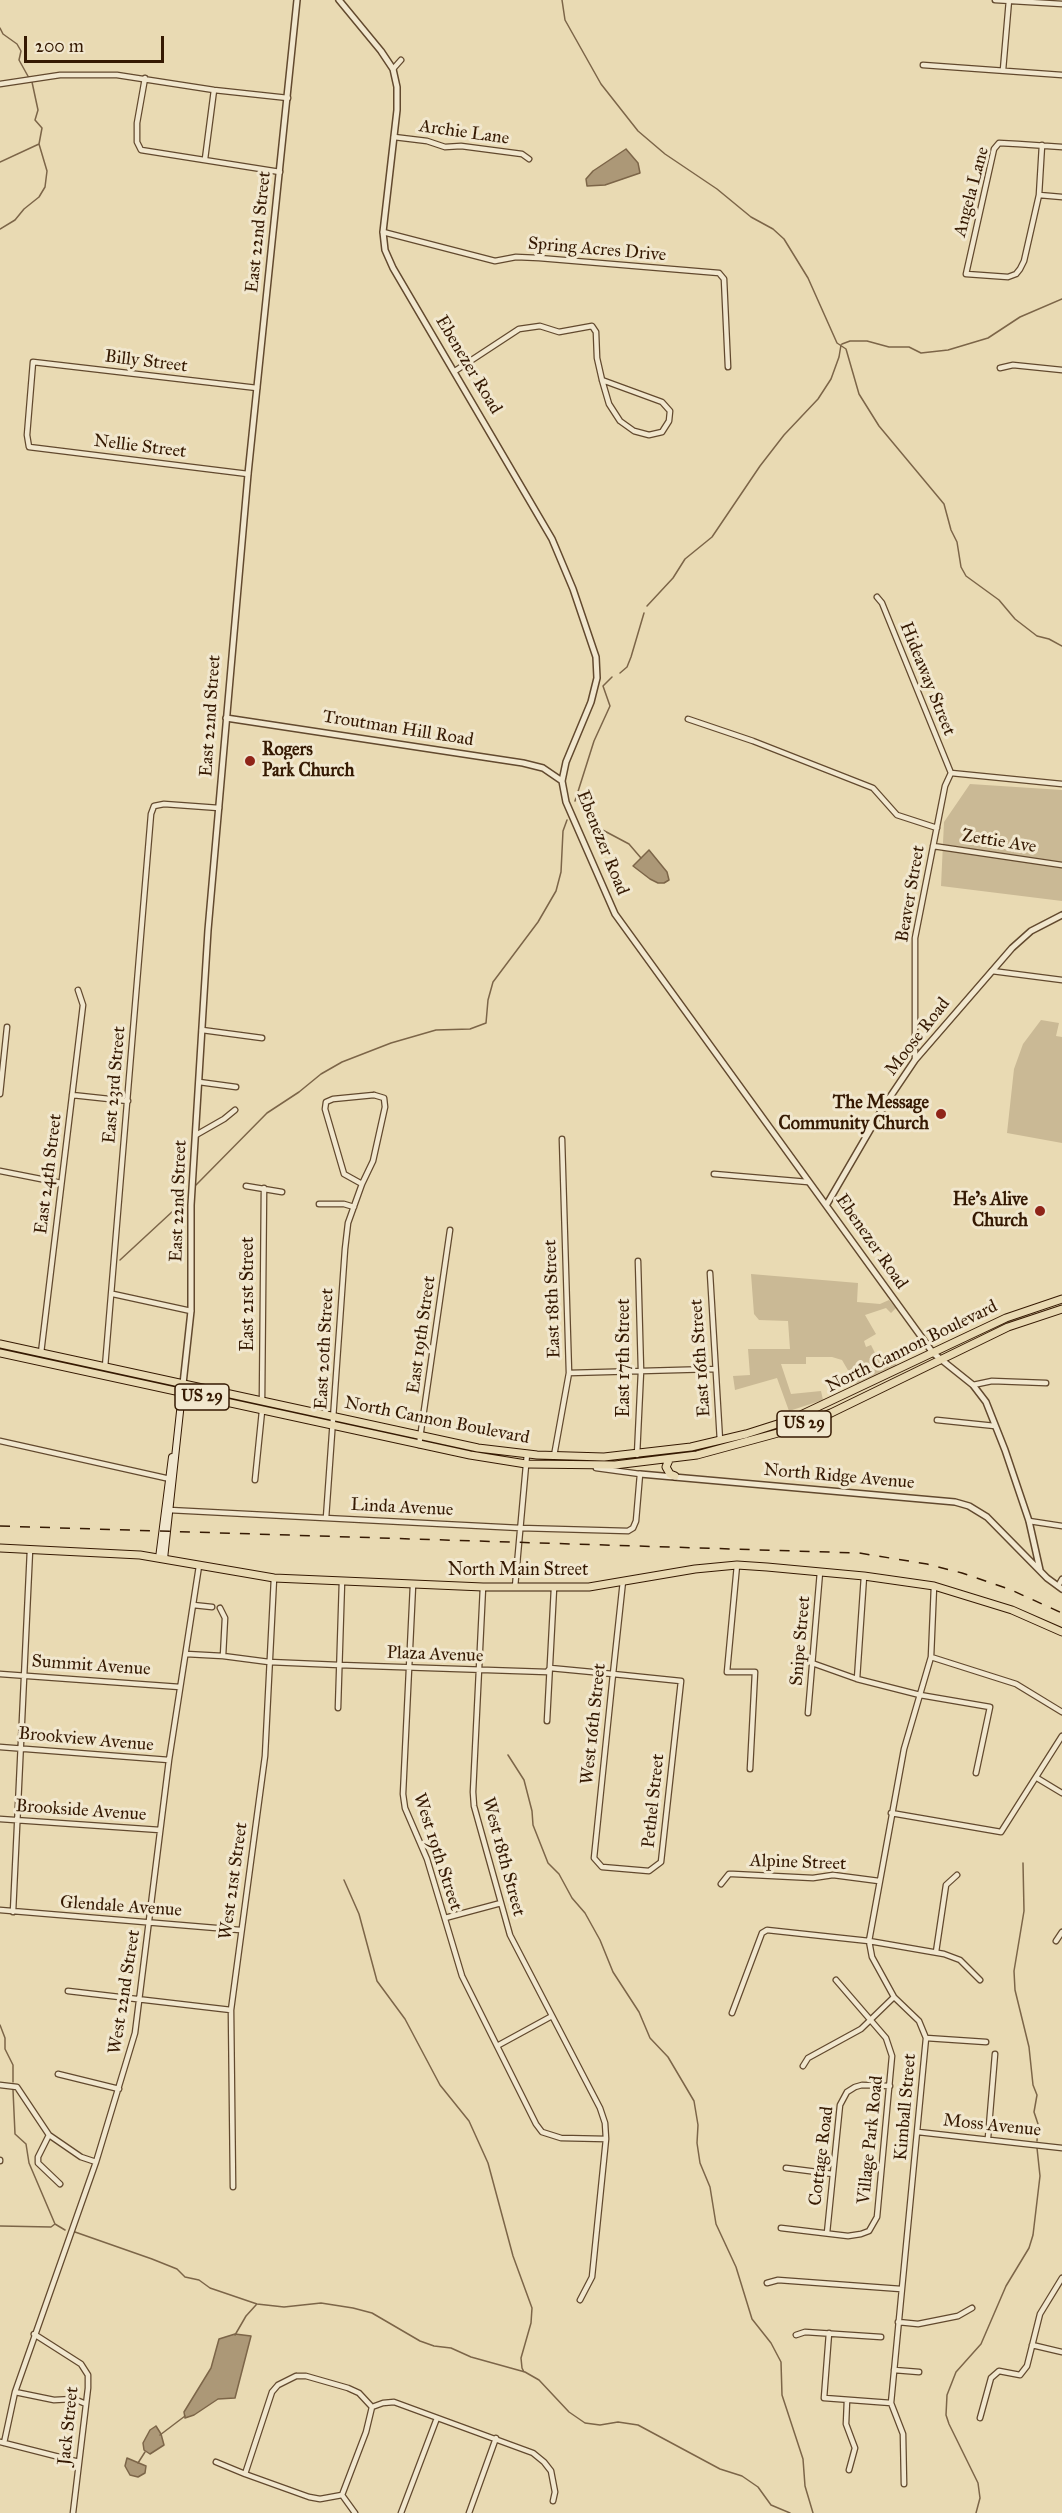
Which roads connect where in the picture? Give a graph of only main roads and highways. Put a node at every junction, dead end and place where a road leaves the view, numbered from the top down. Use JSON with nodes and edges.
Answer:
{"nodes":[{"id":1,"x":1062,"y":1299,"type":"edge"},
{"id":2,"x":1062,"y":1309,"type":"edge"},
{"id":3,"x":0,"y":1344,"type":"edge"},
{"id":4,"x":0,"y":1353,"type":"edge"},
{"id":5,"x":183,"y":1388,"type":"junction"},
{"id":6,"x":669,"y":1460,"type":"junction"},
{"id":7,"x":675,"y":1476,"type":"road end"},
{"id":8,"x":170,"y":1479,"type":"junction"},
{"id":9,"x":0,"y":1548,"type":"edge"},
{"id":10,"x":162,"y":1558,"type":"junction"},
{"id":11,"x":1062,"y":1632,"type":"edge"}],
"edges":[{"from":1,"to":5,"type":"main road","name":"North Cannon Boulevard","number":"US 29"},
{"from":2,"to":6,"type":"main road","name":"North Cannon Boulevard","number":"US 29"},
{"from":3,"to":5,"type":"main road","name":"North Cannon Boulevard","number":"US 29"},
{"from":4,"to":5,"type":"main road","name":"North Cannon Boulevard","number":"US 29"},
{"from":5,"to":6,"type":"main road","name":"North Cannon Boulevard","number":"US 29"},
{"from":5,"to":8,"type":"main road","name":"East 22nd Street"},
{"from":6,"to":7,"type":"main road"},
{"from":8,"to":10,"type":"main road","name":"East 22nd Street"},
{"from":8,"to":10,"type":"main road","name":"East 22nd Street"},
{"from":9,"to":10,"type":"main road","name":"North Main Street"},
{"from":10,"to":11,"type":"main road","name":"North Main Street"}]}
